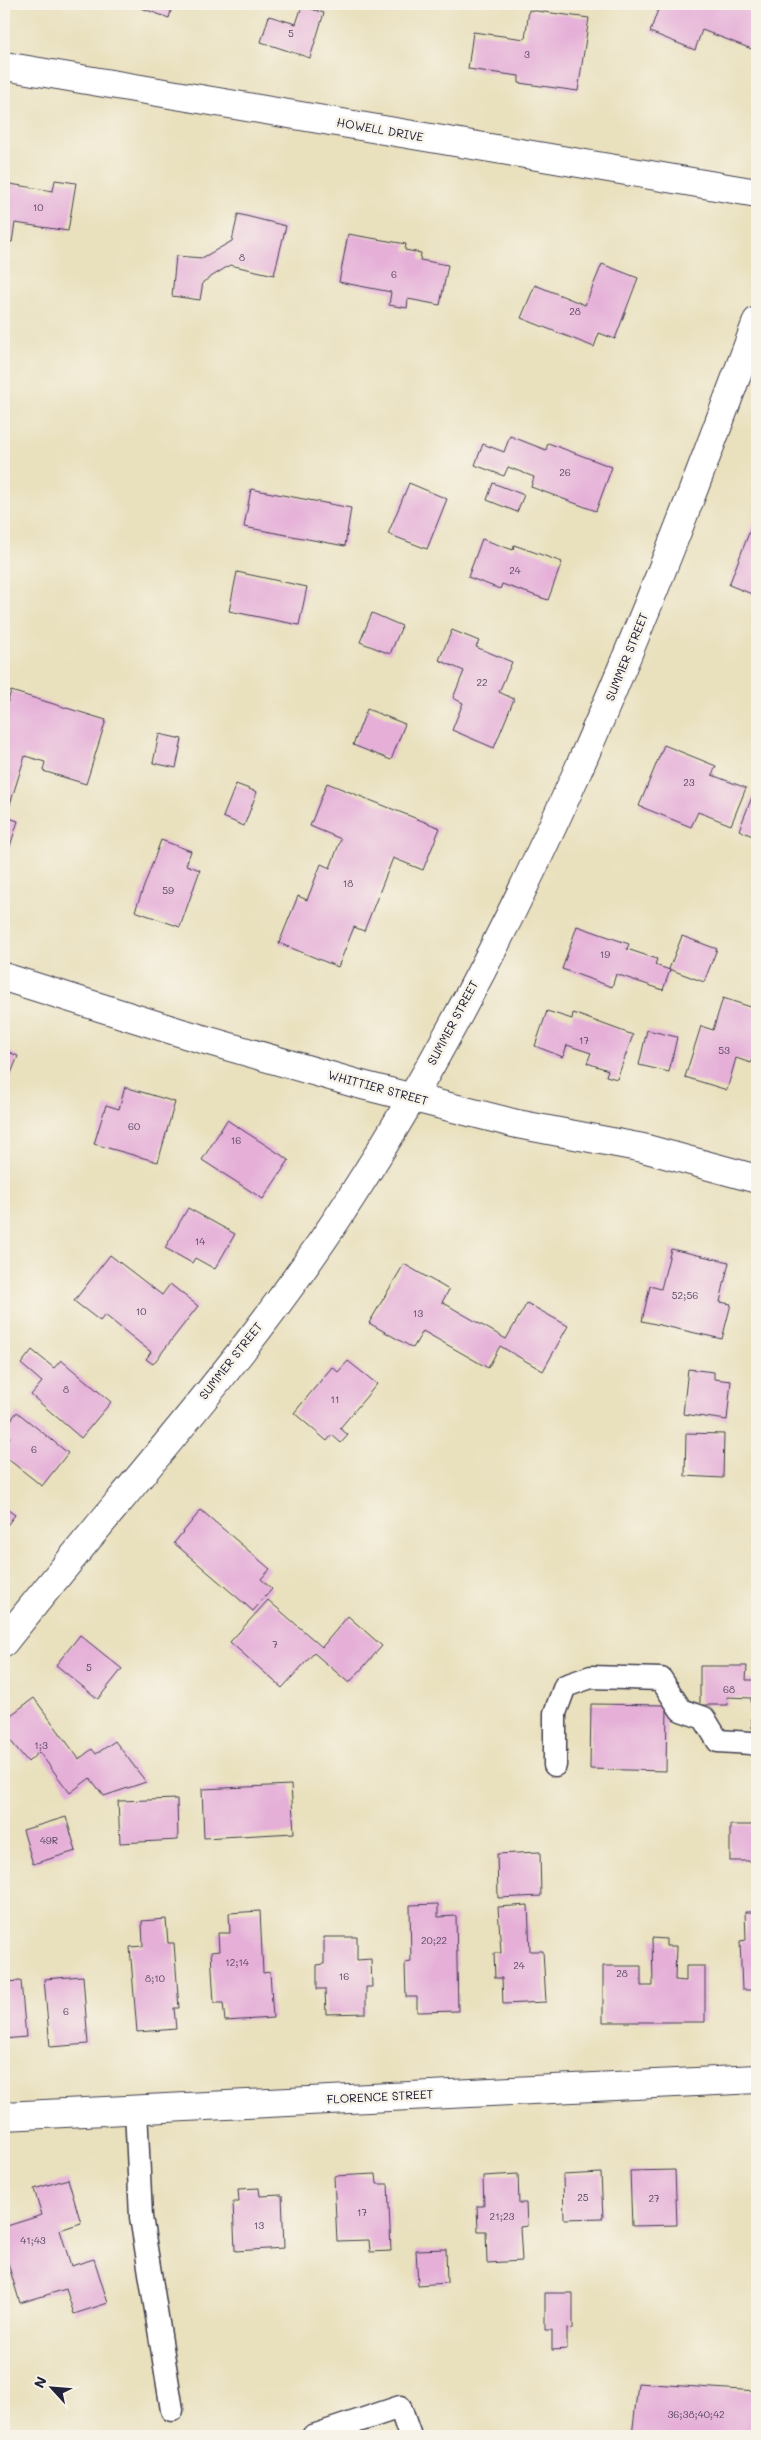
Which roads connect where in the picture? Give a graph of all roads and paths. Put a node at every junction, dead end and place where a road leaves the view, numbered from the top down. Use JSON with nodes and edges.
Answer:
{"nodes":[{"id":1,"x":4,"y":66,"type":"edge"},
{"id":2,"x":757,"y":193,"type":"edge"},
{"id":3,"x":757,"y":320,"type":"edge"},
{"id":4,"x":4,"y":977,"type":"edge"},
{"id":5,"x":413,"y":1098,"type":"junction"},
{"id":6,"x":757,"y":1179,"type":"edge"},
{"id":7,"x":4,"y":1642,"type":"edge"},
{"id":8,"x":757,"y":1746,"type":"edge"},
{"id":9,"x":555,"y":1765,"type":"dead end"},
{"id":10,"x":757,"y":2078,"type":"edge"},
{"id":11,"x":136,"y":2109,"type":"junction"},
{"id":12,"x":4,"y":2116,"type":"edge"},
{"id":13,"x":172,"y":2410,"type":"dead end"},
{"id":14,"x":313,"y":2436,"type":"edge"},
{"id":15,"x":410,"y":2436,"type":"edge"}],
"edges":[{"from":1,"to":2,"type":"street","name":"HOWELL DRIVE"},
{"from":3,"to":5,"type":"street","name":"SUMMER STREET"},
{"from":4,"to":5,"type":"street","name":"WHITTIER STREET"},
{"from":5,"to":6,"type":"street","name":"WHITTIER STREET"},
{"from":5,"to":7,"type":"street","name":"SUMMER STREET"},
{"from":8,"to":9,"type":"lane"},
{"from":10,"to":11,"type":"street","name":"FLORENCE STREET"},
{"from":11,"to":12,"type":"street","name":"FLORENCE STREET"},
{"from":11,"to":13,"type":"lane"},
{"from":14,"to":15,"type":"lane"}]}
